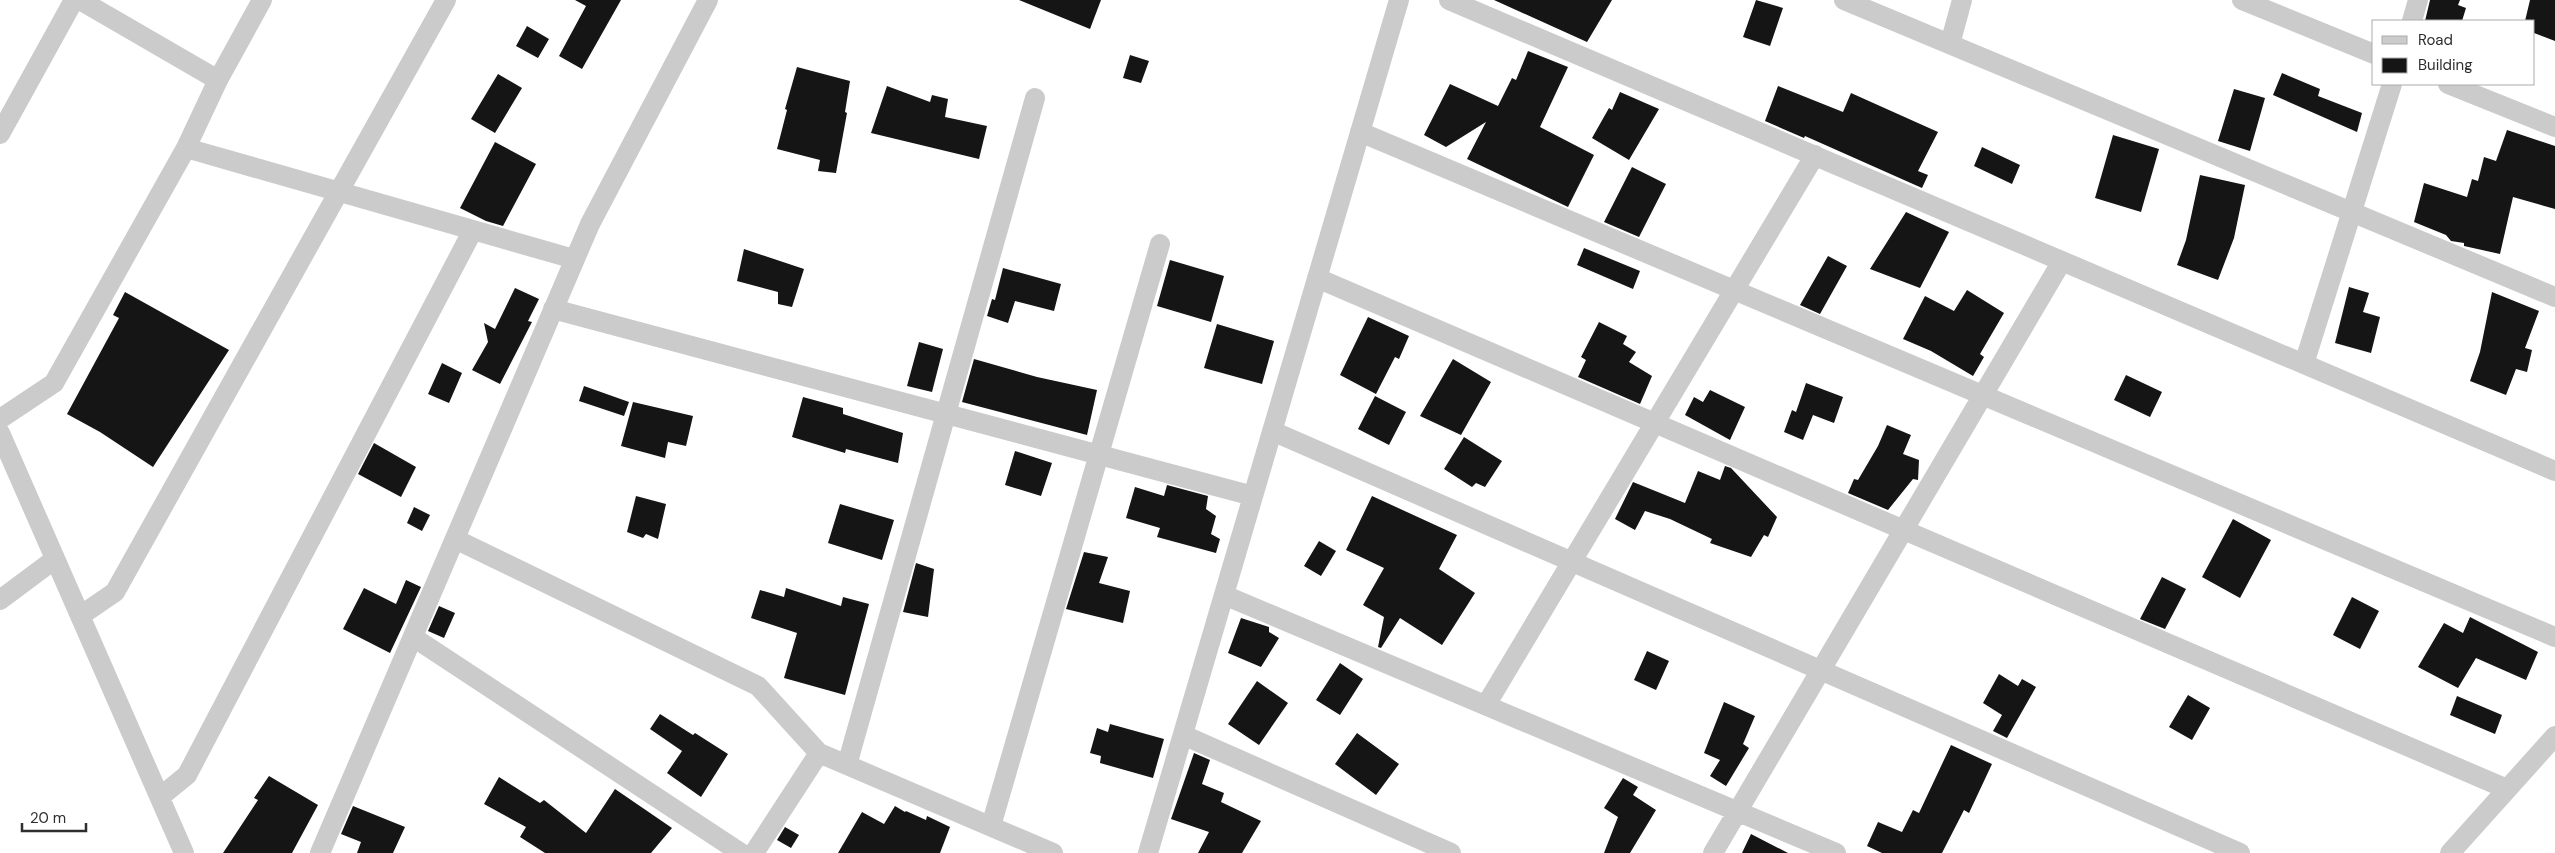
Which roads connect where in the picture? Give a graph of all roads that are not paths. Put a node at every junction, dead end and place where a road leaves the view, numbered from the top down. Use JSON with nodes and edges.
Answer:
{"nodes":[{"id":1,"x":74,"y":0,"type":"edge"},
{"id":2,"x":80,"y":0,"type":"edge"},
{"id":3,"x":262,"y":0,"type":"edge"},
{"id":4,"x":446,"y":0,"type":"edge"},
{"id":5,"x":708,"y":0,"type":"edge"},
{"id":6,"x":1398,"y":0,"type":"edge"},
{"id":7,"x":1449,"y":0,"type":"edge"},
{"id":8,"x":1844,"y":0,"type":"edge"},
{"id":9,"x":1962,"y":0,"type":"edge"},
{"id":10,"x":2242,"y":0,"type":"edge"},
{"id":11,"x":2418,"y":0,"type":"edge"},
{"id":12,"x":2412,"y":20,"type":"edge"},
{"id":13,"x":1950,"y":44,"type":"junction"},
{"id":14,"x":2372,"y":53,"type":"edge"},
{"id":15,"x":218,"y":80,"type":"junction"},
{"id":16,"x":2392,"y":85,"type":"edge"},
{"id":17,"x":2450,"y":85,"type":"edge"},
{"id":18,"x":1035,"y":98,"type":"dead end"},
{"id":19,"x":2555,"y":128,"type":"edge"},
{"id":20,"x":1360,"y":132,"type":"junction"},
{"id":21,"x":0,"y":134,"type":"edge"},
{"id":22,"x":186,"y":148,"type":"junction"},
{"id":23,"x":1814,"y":156,"type":"junction"},
{"id":24,"x":338,"y":193,"type":"junction"},
{"id":25,"x":2351,"y":212,"type":"junction"},
{"id":26,"x":473,"y":230,"type":"junction"},
{"id":27,"x":1160,"y":244,"type":"dead end"},
{"id":28,"x":574,"y":259,"type":"junction"},
{"id":29,"x":2062,"y":261,"type":"junction"},
{"id":30,"x":1317,"y":278,"type":"junction"},
{"id":31,"x":1734,"y":290,"type":"junction"},
{"id":32,"x":2555,"y":297,"type":"edge"},
{"id":33,"x":553,"y":309,"type":"junction"},
{"id":34,"x":2304,"y":364,"type":"junction"},
{"id":35,"x":1982,"y":395,"type":"junction"},
{"id":36,"x":946,"y":414,"type":"junction"},
{"id":37,"x":0,"y":419,"type":"edge"},
{"id":38,"x":1654,"y":424,"type":"junction"},
{"id":39,"x":1272,"y":431,"type":"junction"},
{"id":40,"x":0,"y":433,"type":"edge"},
{"id":41,"x":1099,"y":455,"type":"junction"},
{"id":42,"x":2555,"y":470,"type":"edge"},
{"id":43,"x":1253,"y":496,"type":"junction"},
{"id":44,"x":1903,"y":531,"type":"junction"},
{"id":45,"x":455,"y":539,"type":"junction"},
{"id":46,"x":55,"y":559,"type":"junction"},
{"id":47,"x":1572,"y":562,"type":"junction"},
{"id":48,"x":1224,"y":595,"type":"junction"},
{"id":49,"x":0,"y":600,"type":"edge"},
{"id":50,"x":80,"y":616,"type":"junction"},
{"id":51,"x":412,"y":637,"type":"junction"},
{"id":52,"x":2555,"y":637,"type":"edge"},
{"id":53,"x":1821,"y":670,"type":"junction"},
{"id":54,"x":1486,"y":705,"type":"junction"},
{"id":55,"x":1183,"y":735,"type":"junction"},
{"id":56,"x":2555,"y":736,"type":"edge"},
{"id":57,"x":819,"y":753,"type":"junction"},
{"id":58,"x":847,"y":765,"type":"junction"},
{"id":59,"x":2507,"y":789,"type":"junction"},
{"id":60,"x":160,"y":797,"type":"junction"},
{"id":61,"x":1738,"y":811,"type":"junction"},
{"id":62,"x":992,"y":826,"type":"junction"},
{"id":63,"x":184,"y":853,"type":"edge"},
{"id":64,"x":320,"y":853,"type":"edge"},
{"id":65,"x":741,"y":853,"type":"edge"},
{"id":66,"x":754,"y":853,"type":"edge"},
{"id":67,"x":1053,"y":853,"type":"edge"},
{"id":68,"x":1148,"y":853,"type":"edge"},
{"id":69,"x":1451,"y":853,"type":"edge"},
{"id":70,"x":1713,"y":853,"type":"edge"},
{"id":71,"x":1836,"y":853,"type":"edge"},
{"id":72,"x":2240,"y":853,"type":"edge"},
{"id":73,"x":2450,"y":853,"type":"edge"}],
"edges":[{"from":1,"to":21,"type":"street"},
{"from":2,"to":15,"type":"street"},
{"from":3,"to":15,"type":"street"},
{"from":4,"to":24,"type":"street"},
{"from":5,"to":28,"type":"street"},
{"from":6,"to":20,"type":"street"},
{"from":7,"to":23,"type":"street"},
{"from":8,"to":13,"type":"street"},
{"from":9,"to":13,"type":"street"},
{"from":10,"to":14,"type":"street"},
{"from":11,"to":12,"type":"street"},
{"from":13,"to":25,"type":"street"},
{"from":15,"to":22,"type":"street"},
{"from":16,"to":25,"type":"street"},
{"from":17,"to":19,"type":"street"},
{"from":18,"to":36,"type":"street"},
{"from":20,"to":30,"type":"street"},
{"from":20,"to":31,"type":"street"},
{"from":22,"to":24,"type":"street"},
{"from":22,"to":37,"type":"street"},
{"from":23,"to":29,"type":"street"},
{"from":23,"to":31,"type":"street"},
{"from":24,"to":26,"type":"street"},
{"from":24,"to":50,"type":"street"},
{"from":25,"to":32,"type":"street"},
{"from":25,"to":34,"type":"street"},
{"from":26,"to":28,"type":"street"},
{"from":26,"to":60,"type":"street"},
{"from":27,"to":41,"type":"street"},
{"from":28,"to":33,"type":"street"},
{"from":29,"to":34,"type":"street"},
{"from":29,"to":35,"type":"street"},
{"from":30,"to":38,"type":"street"},
{"from":30,"to":39,"type":"street"},
{"from":31,"to":35,"type":"street"},
{"from":31,"to":38,"type":"street"},
{"from":33,"to":36,"type":"street"},
{"from":33,"to":45,"type":"street"},
{"from":34,"to":42,"type":"street"},
{"from":35,"to":44,"type":"street"},
{"from":35,"to":52,"type":"street"},
{"from":36,"to":41,"type":"street"},
{"from":36,"to":58,"type":"street"},
{"from":38,"to":44,"type":"street"},
{"from":38,"to":47,"type":"street"},
{"from":39,"to":43,"type":"street"},
{"from":39,"to":47,"type":"street"},
{"from":40,"to":46,"type":"street"},
{"from":41,"to":43,"type":"street"},
{"from":41,"to":62,"type":"street"},
{"from":43,"to":48,"type":"street"},
{"from":44,"to":53,"type":"street"},
{"from":44,"to":59,"type":"street"},
{"from":45,"to":51,"type":"street"},
{"from":45,"to":57,"type":"street"},
{"from":46,"to":49,"type":"street"},
{"from":46,"to":50,"type":"street"},
{"from":47,"to":53,"type":"street"},
{"from":47,"to":54,"type":"street"},
{"from":48,"to":54,"type":"street"},
{"from":48,"to":55,"type":"street"},
{"from":50,"to":60,"type":"street"},
{"from":51,"to":64,"type":"street"},
{"from":51,"to":65,"type":"street"},
{"from":53,"to":61,"type":"street"},
{"from":53,"to":72,"type":"street"},
{"from":54,"to":61,"type":"street"},
{"from":55,"to":68,"type":"street"},
{"from":55,"to":69,"type":"street"},
{"from":56,"to":59,"type":"street"},
{"from":57,"to":58,"type":"street"},
{"from":57,"to":66,"type":"street"},
{"from":58,"to":62,"type":"street"},
{"from":59,"to":73,"type":"street"},
{"from":60,"to":63,"type":"street"},
{"from":61,"to":70,"type":"street"},
{"from":61,"to":71,"type":"street"},
{"from":62,"to":67,"type":"street"}]}
